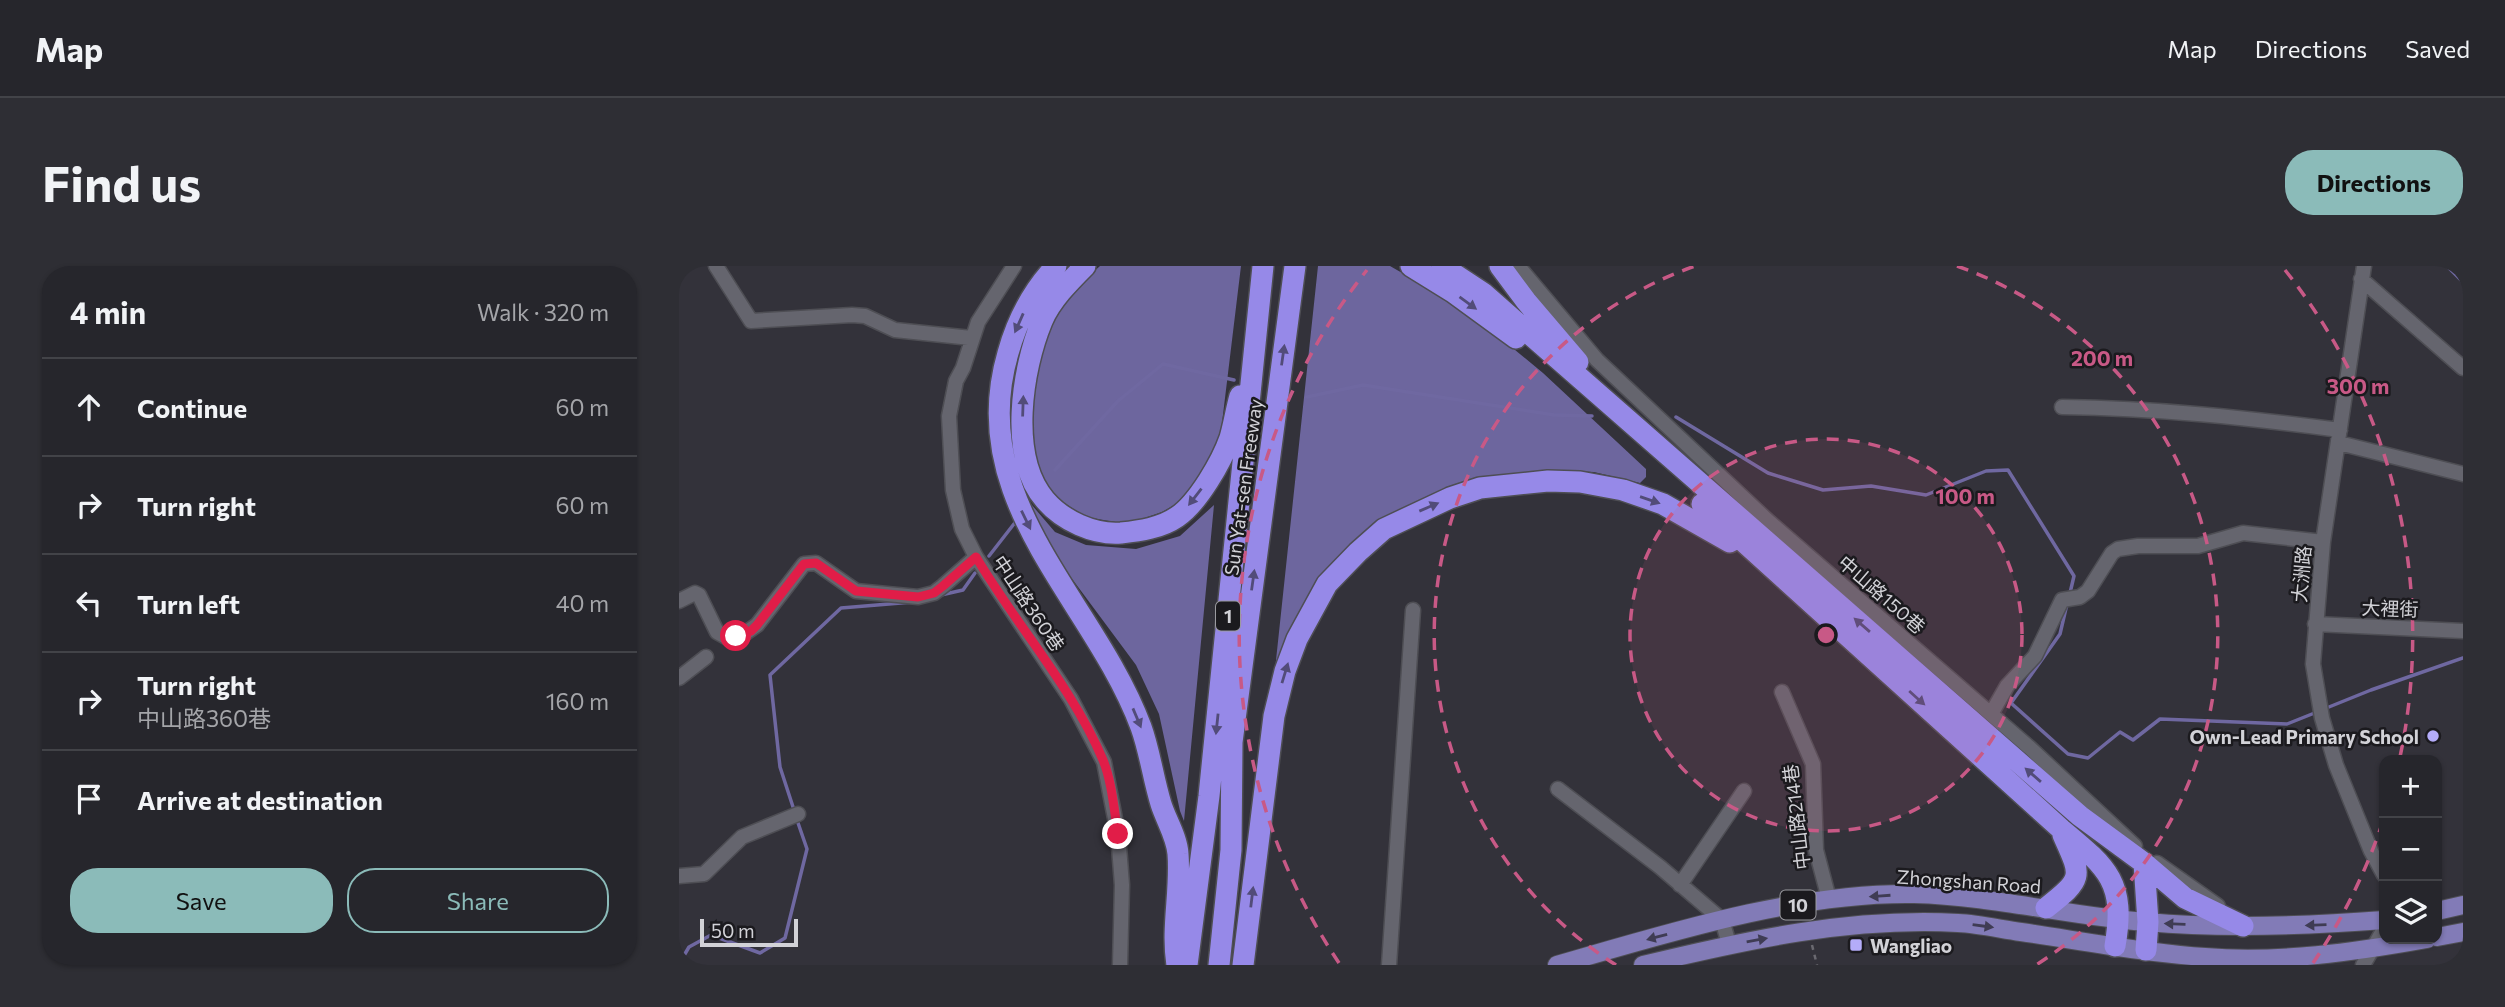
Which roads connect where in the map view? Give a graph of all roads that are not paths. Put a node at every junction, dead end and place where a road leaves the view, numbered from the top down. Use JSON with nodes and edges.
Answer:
{"nodes":[{"id":1,"x":716,"y":266,"type":"edge"},
{"id":2,"x":1014,"y":266,"type":"edge"},
{"id":3,"x":1056,"y":266,"type":"edge"},
{"id":4,"x":1084,"y":266,"type":"edge"},
{"id":5,"x":1262,"y":266,"type":"edge"},
{"id":6,"x":1295,"y":266,"type":"edge"},
{"id":7,"x":1411,"y":266,"type":"edge"},
{"id":8,"x":1442,"y":266,"type":"edge"},
{"id":9,"x":1500,"y":266,"type":"edge"},
{"id":10,"x":1518,"y":266,"type":"edge"},
{"id":11,"x":2363,"y":273,"type":"edge"},
{"id":12,"x":971,"y":338,"type":"junction"},
{"id":13,"x":2463,"y":368,"type":"edge"},
{"id":14,"x":1611,"y":405,"type":"junction"},
{"id":15,"x":2062,"y":407,"type":"dead end"},
{"id":16,"x":2339,"y":436,"type":"junction"},
{"id":17,"x":2463,"y":474,"type":"edge"},
{"id":18,"x":2323,"y":542,"type":"junction"},
{"id":19,"x":976,"y":557,"type":"junction"},
{"id":20,"x":1795,"y":586,"type":"junction"},
{"id":21,"x":679,"y":601,"type":"edge"},
{"id":22,"x":1413,"y":610,"type":"dead end"},
{"id":23,"x":2315,"y":624,"type":"junction"},
{"id":24,"x":2463,"y":631,"type":"edge"},
{"id":25,"x":706,"y":657,"type":"dead end"},
{"id":26,"x":679,"y":678,"type":"edge"},
{"id":27,"x":1782,"y":692,"type":"dead end"},
{"id":28,"x":1991,"y":714,"type":"junction"},
{"id":29,"x":1558,"y":789,"type":"dead end"},
{"id":30,"x":1744,"y":791,"type":"dead end"},
{"id":31,"x":2075,"y":801,"type":"junction"},
{"id":32,"x":798,"y":814,"type":"dead end"},
{"id":33,"x":2058,"y":827,"type":"junction"},
{"id":34,"x":2144,"y":863,"type":"junction"},
{"id":35,"x":2379,"y":866,"type":"edge"},
{"id":36,"x":679,"y":876,"type":"edge"},
{"id":37,"x":1680,"y":885,"type":"junction"},
{"id":38,"x":1829,"y":900,"type":"junction"},
{"id":39,"x":2463,"y":905,"type":"edge"},
{"id":40,"x":2046,"y":908,"type":"junction"},
{"id":41,"x":2442,"y":910,"type":"edge"},
{"id":42,"x":2119,"y":919,"type":"junction"},
{"id":43,"x":1722,"y":920,"type":"junction"},
{"id":44,"x":2379,"y":920,"type":"edge"},
{"id":45,"x":2148,"y":922,"type":"junction"},
{"id":46,"x":2243,"y":926,"type":"junction"},
{"id":47,"x":2463,"y":932,"type":"edge"},
{"id":48,"x":2442,"y":936,"type":"edge"},
{"id":49,"x":2379,"y":939,"type":"edge"},
{"id":50,"x":1729,"y":944,"type":"junction"},
{"id":51,"x":2400,"y":944,"type":"edge"},
{"id":52,"x":2115,"y":946,"type":"junction"},
{"id":53,"x":2374,"y":949,"type":"junction"},
{"id":54,"x":2146,"y":950,"type":"junction"},
{"id":55,"x":1120,"y":965,"type":"edge"},
{"id":56,"x":1177,"y":965,"type":"edge"},
{"id":57,"x":1187,"y":965,"type":"edge"},
{"id":58,"x":1219,"y":965,"type":"edge"},
{"id":59,"x":1244,"y":965,"type":"edge"},
{"id":60,"x":1389,"y":965,"type":"edge"},
{"id":61,"x":1557,"y":965,"type":"edge"},
{"id":62,"x":1643,"y":965,"type":"edge"},
{"id":63,"x":2363,"y":965,"type":"edge"}],
"edges":[{"from":1,"to":12,"type":"street"},
{"from":2,"to":12,"type":"street","name":"中山路360巷"},
{"from":3,"to":56,"type":"highway","one_way":true},
{"from":5,"to":4,"type":"highway","one_way":true},
{"from":5,"to":57,"type":"highway","name":"Sun Yat-sen Freeway","number":"1","one_way":true},
{"from":58,"to":6,"type":"highway","name":"Sun Yat-sen Freeway","number":"1","one_way":true},
{"from":7,"to":20,"type":"highway","one_way":true},
{"from":8,"to":14,"type":"highway"},
{"from":9,"to":14,"type":"highway"},
{"from":10,"to":28,"type":"street","name":"中山路150巷"},
{"from":11,"to":13,"type":"street"},
{"from":11,"to":16,"type":"street","name":"大洲路"},
{"from":12,"to":19,"type":"street","name":"中山路360巷"},
{"from":31,"to":14,"type":"highway","one_way":true},
{"from":15,"to":16,"type":"street"},
{"from":16,"to":17,"type":"street"},
{"from":16,"to":18,"type":"street","name":"大洲路"},
{"from":18,"to":23,"type":"street","name":"大洲路"},
{"from":18,"to":28,"type":"street"},
{"from":19,"to":21,"type":"street"},
{"from":19,"to":55,"type":"street","name":"中山路360巷"},
{"from":20,"to":33,"type":"highway","one_way":true},
{"from":59,"to":20,"type":"highway","one_way":true},
{"from":22,"to":60,"type":"street"},
{"from":23,"to":24,"type":"street","name":"大裡街"},
{"from":23,"to":35,"type":"street","name":"大洲路"},
{"from":25,"to":26,"type":"street"},
{"from":27,"to":38,"type":"street","name":"中山路214巷"},
{"from":28,"to":31,"type":"street","name":"中山路150巷"},
{"from":29,"to":37,"type":"street"},
{"from":30,"to":37,"type":"street"},
{"from":31,"to":33,"type":"street"},
{"from":31,"to":34,"type":"highway"},
{"from":31,"to":46,"type":"street","name":"中山路150巷"},
{"from":32,"to":36,"type":"street"},
{"from":33,"to":40,"type":"highway"},
{"from":33,"to":42,"type":"highway"},
{"from":34,"to":45,"type":"highway"},
{"from":34,"to":46,"type":"highway"},
{"from":37,"to":43,"type":"street"},
{"from":40,"to":38,"type":"main road","name":"Zhongshan Road","number":"10","one_way":true},
{"from":38,"to":43,"type":"main road","name":"Zhongshan Road","number":"10"},
{"from":39,"to":41,"type":"main road"},
{"from":40,"to":42,"type":"main road","name":"Zhongshan Road","number":"10"},
{"from":42,"to":45,"type":"main road","name":"Zhongshan Road","number":"10"},
{"from":42,"to":52,"type":"highway"},
{"from":43,"to":50,"type":"street"},
{"from":43,"to":61,"type":"main road","name":"Zhongshan Road","number":"10","one_way":true},
{"from":44,"to":46,"type":"main road","name":"Zhongshan Road","number":"10","one_way":true},
{"from":46,"to":45,"type":"main road","name":"Zhongshan Road","number":"10","one_way":true},
{"from":45,"to":54,"type":"highway"},
{"from":47,"to":48,"type":"main road"},
{"from":49,"to":53,"type":"street"},
{"from":50,"to":52,"type":"main road","number":"10","one_way":true},
{"from":50,"to":62,"type":"main road","number":"10"},
{"from":51,"to":53,"type":"main road","number":"10"},
{"from":52,"to":54,"type":"main road","number":"10"},
{"from":53,"to":54,"type":"main road","number":"10"},
{"from":53,"to":63,"type":"street"}]}
